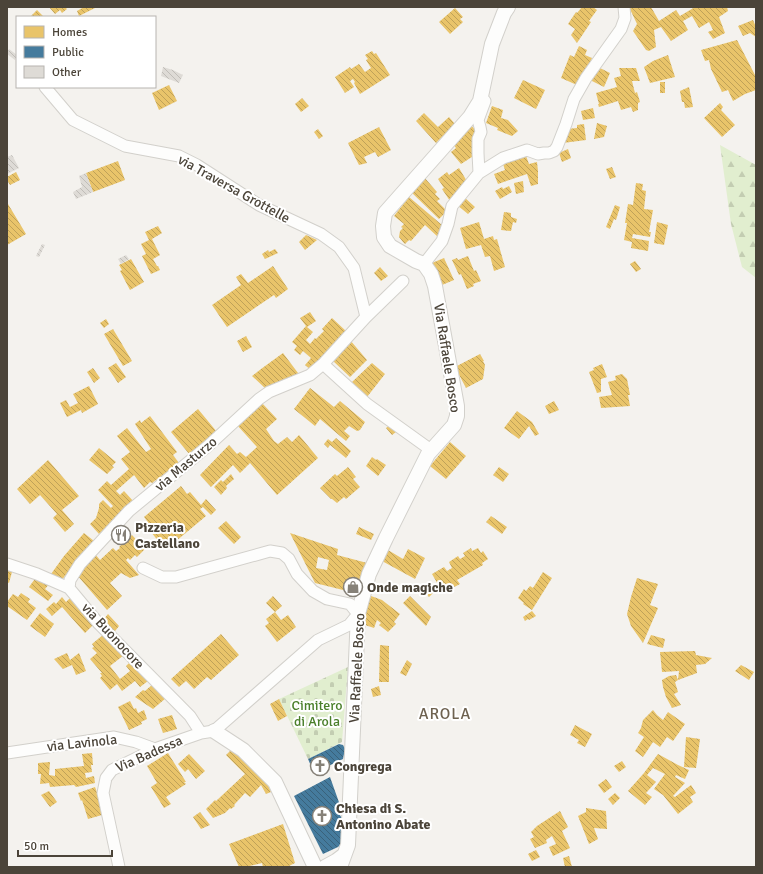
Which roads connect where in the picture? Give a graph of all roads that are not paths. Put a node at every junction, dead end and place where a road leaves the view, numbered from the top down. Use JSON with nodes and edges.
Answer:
{"nodes":[{"id":1,"x":508,"y":7,"type":"edge"},
{"id":2,"x":624,"y":7,"type":"edge"},
{"id":3,"x":492,"y":44,"type":"junction"},
{"id":4,"x":46,"y":88,"type":"edge"},
{"id":5,"x":479,"y":173,"type":"junction"},
{"id":6,"x":424,"y":264,"type":"junction"},
{"id":7,"x":403,"y":281,"type":"dead end"},
{"id":8,"x":366,"y":318,"type":"junction"},
{"id":9,"x":324,"y":364,"type":"junction"},
{"id":10,"x":431,"y":450,"type":"junction"},
{"id":11,"x":7,"y":564,"type":"edge"},
{"id":12,"x":143,"y":568,"type":"dead end"},
{"id":13,"x":69,"y":588,"type":"junction"},
{"id":14,"x":358,"y":614,"type":"junction"},
{"id":15,"x":208,"y":732,"type":"junction"},
{"id":16,"x":155,"y":749,"type":"junction"},
{"id":17,"x":7,"y":753,"type":"edge"},
{"id":18,"x":342,"y":861,"type":"edge"},
{"id":19,"x":119,"y":867,"type":"edge"},
{"id":20,"x":315,"y":867,"type":"edge"},
{"id":21,"x":325,"y":867,"type":"edge"}],
"edges":[{"from":1,"to":3,"type":"street"},
{"from":2,"to":5,"type":"street"},
{"from":3,"to":5,"type":"street"},
{"from":3,"to":6,"type":"street"},
{"from":4,"to":8,"type":"street","name":"via Traversa Grottelle"},
{"from":5,"to":6,"type":"street"},
{"from":6,"to":10,"type":"street","name":"Via Raffaele Bosco"},
{"from":7,"to":8,"type":"street"},
{"from":8,"to":9,"type":"street"},
{"from":9,"to":10,"type":"street"},
{"from":9,"to":13,"type":"street","name":"via Masturzo"},
{"from":10,"to":14,"type":"street","name":"Via Raffaele Bosco"},
{"from":11,"to":13,"type":"street","name":"via Buonocore"},
{"from":12,"to":14,"type":"street"},
{"from":13,"to":15,"type":"street","name":"via Buonocore"},
{"from":14,"to":15,"type":"street"},
{"from":14,"to":18,"type":"street","name":"Via Raffaele Bosco"},
{"from":15,"to":16,"type":"street","name":"Via Badessa"},
{"from":15,"to":20,"type":"street"},
{"from":16,"to":17,"type":"street","name":"via Lavinola"},
{"from":16,"to":19,"type":"street","name":"Via Badessa"},
{"from":18,"to":21,"type":"street"}]}
